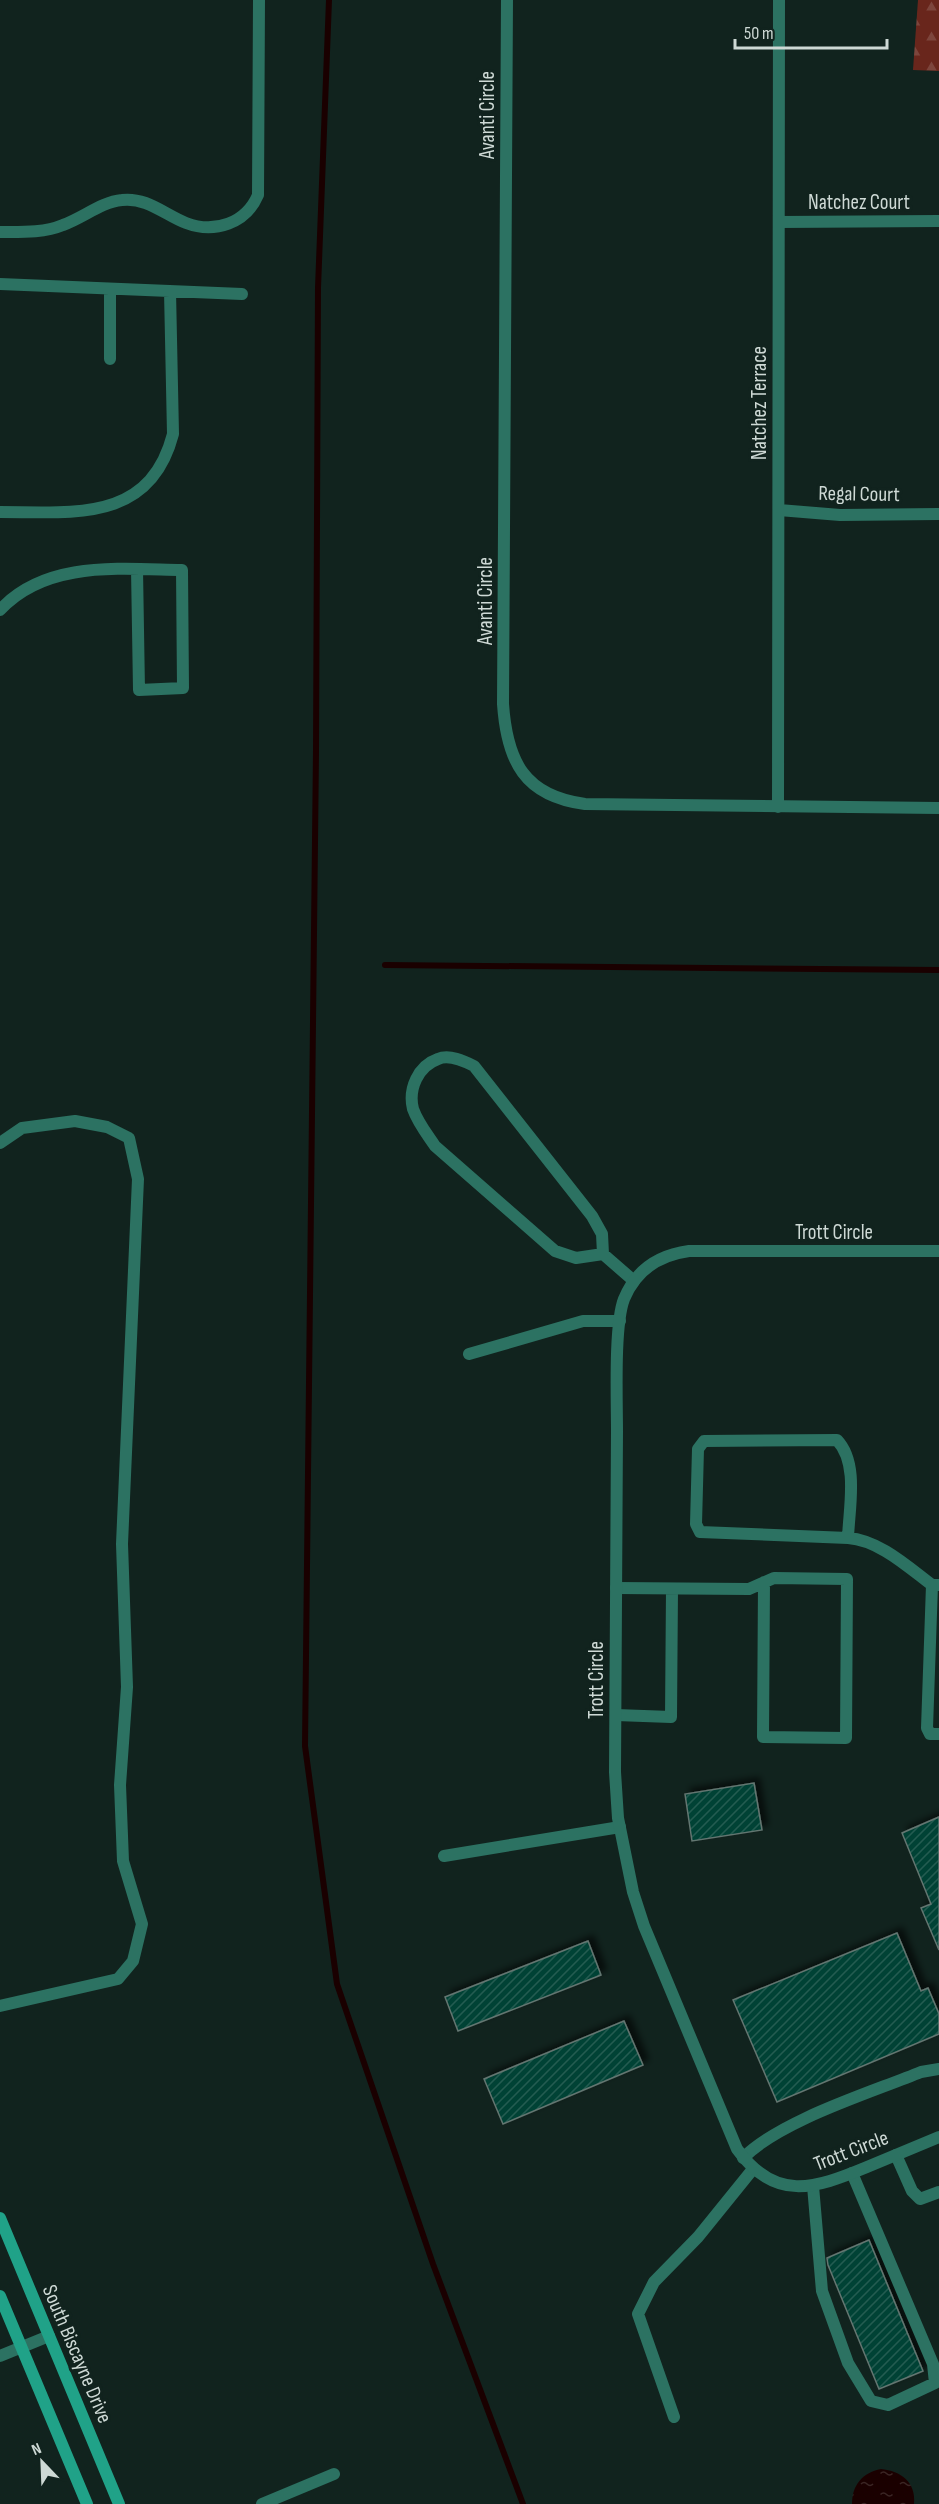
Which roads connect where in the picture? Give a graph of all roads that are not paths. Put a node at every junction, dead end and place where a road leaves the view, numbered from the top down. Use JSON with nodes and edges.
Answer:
{"nodes":[{"id":1,"x":259,"y":0,"type":"edge"},
{"id":2,"x":507,"y":0,"type":"edge"},
{"id":3,"x":779,"y":0,"type":"edge"},
{"id":4,"x":939,"y":221,"type":"edge"},
{"id":5,"x":779,"y":222,"type":"junction"},
{"id":6,"x":0,"y":232,"type":"edge"},
{"id":7,"x":0,"y":284,"type":"edge"},
{"id":8,"x":110,"y":289,"type":"junction"},
{"id":9,"x":170,"y":291,"type":"junction"},
{"id":10,"x":242,"y":294,"type":"dead end"},
{"id":11,"x":110,"y":359,"type":"dead end"},
{"id":12,"x":779,"y":510,"type":"junction"},
{"id":13,"x":0,"y":512,"type":"edge"},
{"id":14,"x":939,"y":514,"type":"edge"},
{"id":15,"x":137,"y":569,"type":"junction"},
{"id":16,"x":0,"y":610,"type":"edge"},
{"id":17,"x":778,"y":807,"type":"junction"},
{"id":18,"x":939,"y":808,"type":"edge"},
{"id":19,"x":0,"y":1143,"type":"edge"},
{"id":20,"x":939,"y":1251,"type":"edge"},
{"id":21,"x":603,"y":1254,"type":"junction"},
{"id":22,"x":634,"y":1281,"type":"junction"},
{"id":23,"x":620,"y":1321,"type":"junction"},
{"id":24,"x":469,"y":1354,"type":"dead end"},
{"id":25,"x":848,"y":1538,"type":"junction"},
{"id":26,"x":764,"y":1582,"type":"junction"},
{"id":27,"x":936,"y":1585,"type":"edge"},
{"id":28,"x":616,"y":1588,"type":"junction"},
{"id":29,"x":672,"y":1588,"type":"junction"},
{"id":30,"x":615,"y":1714,"type":"junction"},
{"id":31,"x":939,"y":1734,"type":"edge"},
{"id":32,"x":620,"y":1827,"type":"junction"},
{"id":33,"x":444,"y":1856,"type":"dead end"},
{"id":34,"x":0,"y":2006,"type":"edge"},
{"id":35,"x":939,"y":2069,"type":"edge"},
{"id":36,"x":939,"y":2137,"type":"edge"},
{"id":37,"x":896,"y":2155,"type":"junction"},
{"id":38,"x":743,"y":2158,"type":"junction"},
{"id":39,"x":753,"y":2169,"type":"junction"},
{"id":40,"x":852,"y":2173,"type":"junction"},
{"id":41,"x":813,"y":2186,"type":"junction"},
{"id":42,"x":939,"y":2192,"type":"edge"},
{"id":43,"x":0,"y":2218,"type":"edge"},
{"id":44,"x":0,"y":2296,"type":"edge"},
{"id":45,"x":49,"y":2336,"type":"junction"},
{"id":46,"x":21,"y":2347,"type":"junction"},
{"id":47,"x":0,"y":2356,"type":"edge"},
{"id":48,"x":674,"y":2417,"type":"dead end"},
{"id":49,"x":334,"y":2474,"type":"dead end"},
{"id":50,"x":87,"y":2504,"type":"edge"},
{"id":51,"x":119,"y":2504,"type":"edge"},
{"id":52,"x":262,"y":2504,"type":"edge"}],
"edges":[{"from":1,"to":6,"type":"street"},
{"from":2,"to":17,"type":"street","name":"Avanti Circle"},
{"from":3,"to":5,"type":"street","name":"Natchez Terrace"},
{"from":4,"to":5,"type":"street","name":"Natchez Court"},
{"from":5,"to":12,"type":"street","name":"Natchez Terrace"},
{"from":7,"to":8,"type":"street"},
{"from":8,"to":9,"type":"street"},
{"from":8,"to":11,"type":"street"},
{"from":9,"to":10,"type":"street"},
{"from":9,"to":13,"type":"street"},
{"from":12,"to":14,"type":"street","name":"Regal Court"},
{"from":12,"to":17,"type":"street","name":"Natchez Terrace"},
{"from":15,"to":15,"type":"street"},
{"from":15,"to":16,"type":"street"},
{"from":17,"to":18,"type":"street","name":"Avanti Circle"},
{"from":19,"to":34,"type":"street"},
{"from":20,"to":22,"type":"street","name":"Trott Circle"},
{"from":21,"to":21,"type":"street"},
{"from":21,"to":22,"type":"street"},
{"from":22,"to":23,"type":"street","name":"Trott Circle"},
{"from":23,"to":24,"type":"street"},
{"from":23,"to":28,"type":"street","name":"Trott Circle"},
{"from":25,"to":25,"type":"street"},
{"from":25,"to":27,"type":"street"},
{"from":26,"to":26,"type":"street"},
{"from":26,"to":29,"type":"street"},
{"from":27,"to":31,"type":"street"},
{"from":28,"to":29,"type":"street"},
{"from":28,"to":30,"type":"street","name":"Trott Circle"},
{"from":29,"to":30,"type":"street"},
{"from":30,"to":32,"type":"street","name":"Trott Circle"},
{"from":32,"to":33,"type":"street"},
{"from":32,"to":38,"type":"street","name":"Trott Circle"},
{"from":35,"to":38,"type":"street"},
{"from":36,"to":37,"type":"street","name":"Trott Circle"},
{"from":37,"to":40,"type":"street","name":"Trott Circle"},
{"from":37,"to":42,"type":"street"},
{"from":38,"to":39,"type":"street","name":"Trott Circle"},
{"from":39,"to":41,"type":"street","name":"Trott Circle"},
{"from":39,"to":48,"type":"street"},
{"from":40,"to":41,"type":"street","name":"Trott Circle"},
{"from":40,"to":41,"type":"street"},
{"from":43,"to":45,"type":"street","name":"South Biscayne Drive"},
{"from":44,"to":46,"type":"street"},
{"from":45,"to":46,"type":"street"},
{"from":45,"to":51,"type":"street","name":"South Biscayne Drive"},
{"from":46,"to":47,"type":"street"},
{"from":46,"to":50,"type":"street"},
{"from":49,"to":52,"type":"street"}]}
